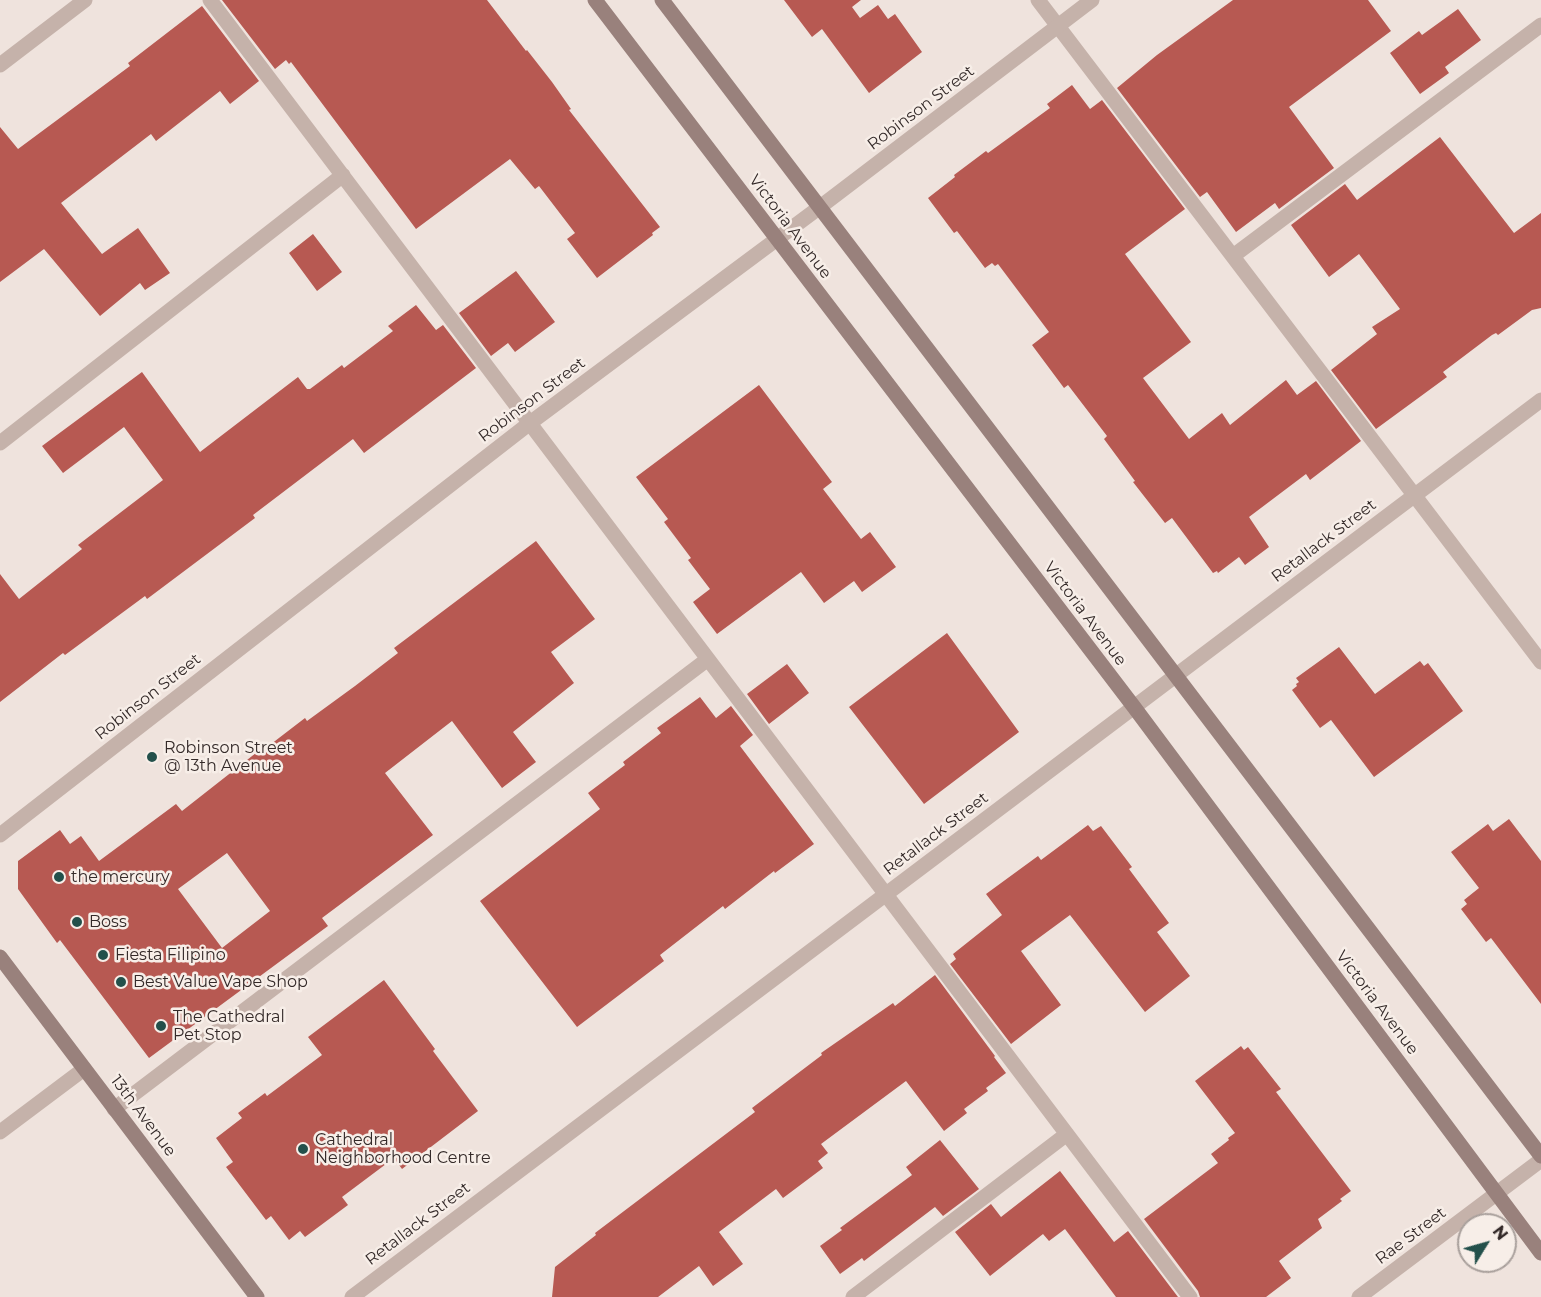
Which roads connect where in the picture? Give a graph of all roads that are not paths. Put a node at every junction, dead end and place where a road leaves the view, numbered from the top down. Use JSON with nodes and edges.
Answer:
{"nodes":[{"id":1,"x":85,"y":0,"type":"edge"},
{"id":2,"x":210,"y":0,"type":"edge"},
{"id":3,"x":596,"y":0,"type":"edge"},
{"id":4,"x":662,"y":0,"type":"edge"},
{"id":5,"x":1038,"y":0,"type":"edge"},
{"id":6,"x":1092,"y":0,"type":"edge"},
{"id":7,"x":1541,"y":25,"type":"edge"},
{"id":8,"x":1058,"y":26,"type":"junction"},
{"id":9,"x":0,"y":65,"type":"edge"},
{"id":10,"x":343,"y":175,"type":"junction"},
{"id":11,"x":820,"y":207,"type":"junction"},
{"id":12,"x":777,"y":239,"type":"junction"},
{"id":13,"x":1233,"y":256,"type":"junction"},
{"id":14,"x":1541,"y":400,"type":"edge"},
{"id":15,"x":530,"y":423,"type":"junction"},
{"id":16,"x":0,"y":443,"type":"edge"},
{"id":17,"x":1415,"y":495,"type":"junction"},
{"id":18,"x":708,"y":659,"type":"junction"},
{"id":19,"x":1541,"y":662,"type":"edge"},
{"id":20,"x":1176,"y":675,"type":"junction"},
{"id":21,"x":1134,"y":707,"type":"junction"},
{"id":22,"x":0,"y":835,"type":"edge"},
{"id":23,"x":886,"y":894,"type":"junction"},
{"id":24,"x":0,"y":957,"type":"edge"},
{"id":25,"x":84,"y":1069,"type":"junction"},
{"id":26,"x":114,"y":1109,"type":"junction"},
{"id":27,"x":0,"y":1132,"type":"edge"},
{"id":28,"x":1067,"y":1134,"type":"junction"},
{"id":29,"x":1541,"y":1158,"type":"edge"},
{"id":30,"x":1497,"y":1193,"type":"junction"},
{"id":31,"x":1541,"y":1253,"type":"edge"},
{"id":32,"x":257,"y":1297,"type":"edge"},
{"id":33,"x":352,"y":1297,"type":"edge"},
{"id":34,"x":853,"y":1297,"type":"edge"},
{"id":35,"x":1190,"y":1297,"type":"edge"},
{"id":36,"x":1359,"y":1297,"type":"edge"}],
"edges":[{"from":1,"to":9,"type":"street"},
{"from":2,"to":10,"type":"street"},
{"from":3,"to":12,"type":"street","name":"Victoria Avenue"},
{"from":4,"to":11,"type":"street"},
{"from":5,"to":8,"type":"street"},
{"from":6,"to":8,"type":"street","name":"Robinson Street"},
{"from":7,"to":13,"type":"street"},
{"from":8,"to":11,"type":"street","name":"Robinson Street"},
{"from":8,"to":13,"type":"street"},
{"from":10,"to":15,"type":"street"},
{"from":10,"to":16,"type":"street"},
{"from":11,"to":12,"type":"street","name":"Robinson Street"},
{"from":11,"to":20,"type":"street"},
{"from":12,"to":15,"type":"street","name":"Robinson Street"},
{"from":12,"to":21,"type":"street","name":"Victoria Avenue"},
{"from":13,"to":17,"type":"street"},
{"from":14,"to":17,"type":"street","name":"Retallack Street"},
{"from":15,"to":18,"type":"street"},
{"from":15,"to":22,"type":"street","name":"Robinson Street"},
{"from":17,"to":19,"type":"street"},
{"from":17,"to":20,"type":"street","name":"Retallack Street"},
{"from":18,"to":23,"type":"street"},
{"from":18,"to":26,"type":"street"},
{"from":20,"to":21,"type":"street","name":"Retallack Street"},
{"from":20,"to":29,"type":"street"},
{"from":21,"to":23,"type":"street","name":"Retallack Street"},
{"from":21,"to":30,"type":"street","name":"Victoria Avenue"},
{"from":23,"to":28,"type":"street"},
{"from":23,"to":33,"type":"street","name":"Retallack Street"},
{"from":24,"to":25,"type":"street","name":"13th Avenue"},
{"from":25,"to":26,"type":"street","name":"13th Avenue"},
{"from":25,"to":27,"type":"street"},
{"from":26,"to":32,"type":"street","name":"13th Avenue"},
{"from":28,"to":34,"type":"street"},
{"from":28,"to":35,"type":"street"},
{"from":29,"to":30,"type":"street","name":"Rae Street"},
{"from":30,"to":31,"type":"street","name":"Victoria Avenue"},
{"from":30,"to":36,"type":"street","name":"Rae Street"}]}
